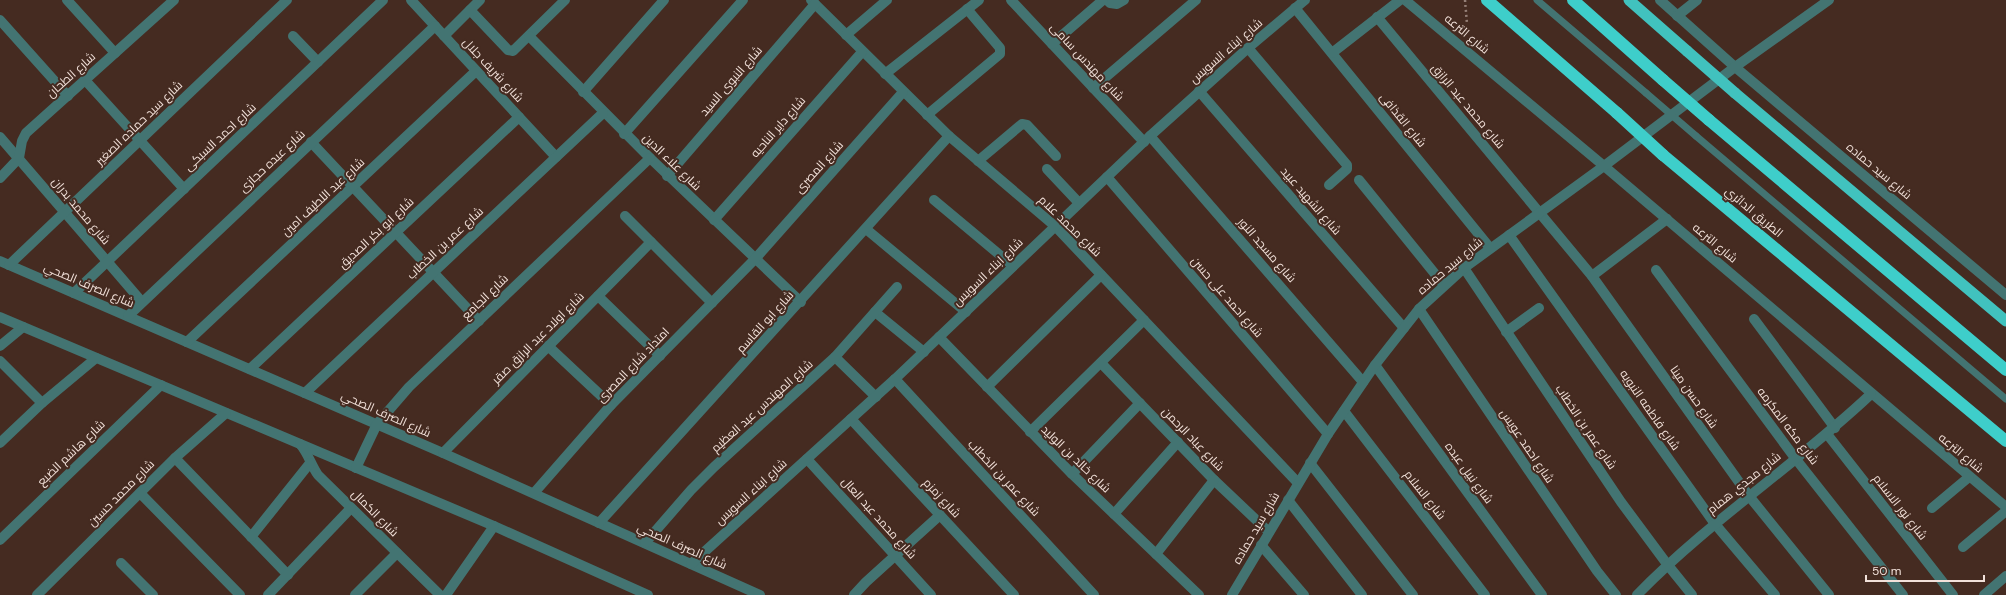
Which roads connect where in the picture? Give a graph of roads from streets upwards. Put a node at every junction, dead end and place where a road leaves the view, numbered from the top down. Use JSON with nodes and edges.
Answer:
{"nodes":[{"id":1,"x":67,"y":0,"type":"edge"},
{"id":2,"x":287,"y":0,"type":"edge"},
{"id":3,"x":383,"y":0,"type":"edge"},
{"id":4,"x":411,"y":0,"type":"edge"},
{"id":5,"x":480,"y":0,"type":"edge"},
{"id":6,"x":565,"y":0,"type":"edge"},
{"id":7,"x":664,"y":0,"type":"edge"},
{"id":8,"x":743,"y":0,"type":"edge"},
{"id":9,"x":887,"y":0,"type":"edge"},
{"id":10,"x":979,"y":0,"type":"edge"},
{"id":11,"x":1010,"y":0,"type":"edge"},
{"id":12,"x":1103,"y":0,"type":"edge"},
{"id":13,"x":1107,"y":0,"type":"edge"},
{"id":14,"x":1124,"y":0,"type":"edge"},
{"id":15,"x":1196,"y":0,"type":"edge"},
{"id":16,"x":1305,"y":0,"type":"edge"},
{"id":17,"x":1400,"y":0,"type":"edge"},
{"id":18,"x":1405,"y":0,"type":"edge"},
{"id":19,"x":1488,"y":0,"type":"edge"},
{"id":20,"x":1573,"y":0,"type":"edge"},
{"id":21,"x":1630,"y":0,"type":"edge"},
{"id":22,"x":1660,"y":0,"type":"edge"},
{"id":23,"x":1697,"y":0,"type":"edge"},
{"id":24,"x":1829,"y":0,"type":"edge"},
{"id":25,"x":167,"y":2,"type":"edge"},
{"id":26,"x":813,"y":2,"type":"edge"},
{"id":27,"x":1295,"y":8,"type":"junction"},
{"id":28,"x":967,"y":9,"type":"junction"},
{"id":29,"x":470,"y":10,"type":"junction"},
{"id":30,"x":1677,"y":16,"type":"junction"},
{"id":31,"x":1377,"y":17,"type":"junction"},
{"id":32,"x":0,"y":20,"type":"edge"},
{"id":33,"x":435,"y":26,"type":"junction"},
{"id":34,"x":846,"y":35,"type":"junction"},
{"id":35,"x":293,"y":36,"type":"dead end"},
{"id":36,"x":444,"y":36,"type":"junction"},
{"id":37,"x":529,"y":36,"type":"junction"},
{"id":38,"x":1052,"y":44,"type":"junction"},
{"id":39,"x":1248,"y":48,"type":"junction"},
{"id":40,"x":862,"y":52,"type":"junction"},
{"id":41,"x":115,"y":53,"type":"junction"},
{"id":42,"x":1332,"y":53,"type":"junction"},
{"id":43,"x":318,"y":62,"type":"junction"},
{"id":44,"x":1734,"y":67,"type":"junction"},
{"id":45,"x":476,"y":71,"type":"junction"},
{"id":46,"x":885,"y":74,"type":"junction"},
{"id":47,"x":85,"y":80,"type":"junction"},
{"id":48,"x":1093,"y":88,"type":"junction"},
{"id":49,"x":1199,"y":91,"type":"junction"},
{"id":50,"x":583,"y":92,"type":"junction"},
{"id":51,"x":903,"y":92,"type":"junction"},
{"id":52,"x":68,"y":96,"type":"junction"},
{"id":53,"x":603,"y":113,"type":"junction"},
{"id":54,"x":927,"y":115,"type":"junction"},
{"id":55,"x":519,"y":117,"type":"junction"},
{"id":56,"x":624,"y":134,"type":"junction"},
{"id":57,"x":949,"y":136,"type":"junction"},
{"id":58,"x":0,"y":137,"type":"edge"},
{"id":59,"x":1147,"y":139,"type":"junction"},
{"id":60,"x":140,"y":141,"type":"junction"},
{"id":61,"x":312,"y":142,"type":"junction"},
{"id":62,"x":1056,"y":156,"type":"dead end"},
{"id":63,"x":556,"y":157,"type":"junction"},
{"id":64,"x":19,"y":158,"type":"junction"},
{"id":65,"x":650,"y":158,"type":"junction"},
{"id":66,"x":978,"y":161,"type":"junction"},
{"id":67,"x":1604,"y":166,"type":"junction"},
{"id":68,"x":1047,"y":169,"type":"dead end"},
{"id":69,"x":667,"y":176,"type":"junction"},
{"id":70,"x":1107,"y":177,"type":"junction"},
{"id":71,"x":0,"y":178,"type":"edge"},
{"id":72,"x":1359,"y":180,"type":"dead end"},
{"id":73,"x":1329,"y":185,"type":"dead end"},
{"id":74,"x":353,"y":187,"type":"junction"},
{"id":75,"x":184,"y":189,"type":"junction"},
{"id":76,"x":934,"y":200,"type":"dead end"},
{"id":77,"x":1079,"y":203,"type":"junction"},
{"id":78,"x":65,"y":212,"type":"junction"},
{"id":79,"x":1540,"y":212,"type":"junction"},
{"id":80,"x":625,"y":216,"type":"dead end"},
{"id":81,"x":1667,"y":219,"type":"junction"},
{"id":82,"x":714,"y":220,"type":"junction"},
{"id":83,"x":1056,"y":227,"type":"junction"},
{"id":84,"x":866,"y":229,"type":"junction"},
{"id":85,"x":396,"y":232,"type":"junction"},
{"id":86,"x":1509,"y":235,"type":"junction"},
{"id":87,"x":651,"y":242,"type":"junction"},
{"id":88,"x":1490,"y":248,"type":"junction"},
{"id":89,"x":755,"y":259,"type":"junction"},
{"id":90,"x":107,"y":262,"type":"junction"},
{"id":91,"x":5,"y":263,"type":"edge"},
{"id":92,"x":1013,"y":266,"type":"junction"},
{"id":93,"x":1464,"y":268,"type":"junction"},
{"id":94,"x":1656,"y":270,"type":"dead end"},
{"id":95,"x":433,"y":272,"type":"junction"},
{"id":96,"x":1101,"y":275,"type":"junction"},
{"id":97,"x":1592,"y":276,"type":"junction"},
{"id":98,"x":1444,"y":285,"type":"junction"},
{"id":99,"x":897,"y":287,"type":"dead end"},
{"id":100,"x":74,"y":293,"type":"junction"},
{"id":101,"x":2006,"y":295,"type":"edge"},
{"id":102,"x":598,"y":296,"type":"junction"},
{"id":103,"x":142,"y":302,"type":"junction"},
{"id":104,"x":801,"y":302,"type":"junction"},
{"id":105,"x":712,"y":303,"type":"junction"},
{"id":106,"x":1539,"y":308,"type":"dead end"},
{"id":107,"x":1419,"y":309,"type":"junction"},
{"id":108,"x":875,"y":312,"type":"junction"},
{"id":109,"x":966,"y":312,"type":"junction"},
{"id":110,"x":128,"y":316,"type":"junction"},
{"id":111,"x":0,"y":317,"type":"edge"},
{"id":112,"x":1754,"y":319,"type":"dead end"},
{"id":113,"x":479,"y":320,"type":"junction"},
{"id":114,"x":1144,"y":320,"type":"junction"},
{"id":115,"x":2006,"y":321,"type":"edge"},
{"id":116,"x":23,"y":327,"type":"junction"},
{"id":117,"x":1404,"y":328,"type":"junction"},
{"id":118,"x":1506,"y":332,"type":"junction"},
{"id":119,"x":939,"y":337,"type":"junction"},
{"id":120,"x":187,"y":342,"type":"junction"},
{"id":121,"x":0,"y":346,"type":"edge"},
{"id":122,"x":548,"y":346,"type":"junction"},
{"id":123,"x":924,"y":352,"type":"junction"},
{"id":124,"x":660,"y":356,"type":"junction"},
{"id":125,"x":835,"y":357,"type":"junction"},
{"id":126,"x":96,"y":358,"type":"junction"},
{"id":127,"x":0,"y":362,"type":"edge"},
{"id":128,"x":1101,"y":362,"type":"junction"},
{"id":129,"x":1375,"y":365,"type":"junction"},
{"id":130,"x":250,"y":369,"type":"junction"},
{"id":131,"x":2006,"y":370,"type":"edge"},
{"id":132,"x":894,"y":379,"type":"junction"},
{"id":133,"x":1363,"y":382,"type":"junction"},
{"id":134,"x":161,"y":385,"type":"junction"},
{"id":135,"x":987,"y":387,"type":"junction"},
{"id":136,"x":305,"y":393,"type":"junction"},
{"id":137,"x":1871,"y":394,"type":"junction"},
{"id":138,"x":876,"y":397,"type":"junction"},
{"id":139,"x":42,"y":403,"type":"junction"},
{"id":140,"x":1140,"y":403,"type":"junction"},
{"id":141,"x":611,"y":405,"type":"junction"},
{"id":142,"x":1344,"y":411,"type":"junction"},
{"id":143,"x":226,"y":413,"type":"junction"},
{"id":144,"x":851,"y":419,"type":"junction"},
{"id":145,"x":377,"y":424,"type":"junction"},
{"id":146,"x":1831,"y":431,"type":"junction"},
{"id":147,"x":1030,"y":432,"type":"junction"},
{"id":148,"x":1328,"y":434,"type":"junction"},
{"id":149,"x":1178,"y":442,"type":"junction"},
{"id":150,"x":2006,"y":442,"type":"edge"},
{"id":151,"x":0,"y":443,"type":"edge"},
{"id":152,"x":300,"y":444,"type":"junction"},
{"id":153,"x":443,"y":452,"type":"junction"},
{"id":154,"x":175,"y":458,"type":"junction"},
{"id":155,"x":1795,"y":458,"type":"junction"},
{"id":156,"x":807,"y":459,"type":"junction"},
{"id":157,"x":1310,"y":463,"type":"junction"},
{"id":158,"x":310,"y":464,"type":"junction"},
{"id":159,"x":356,"y":468,"type":"junction"},
{"id":160,"x":1072,"y":474,"type":"junction"},
{"id":161,"x":1969,"y":477,"type":"junction"},
{"id":162,"x":1214,"y":480,"type":"junction"},
{"id":163,"x":1298,"y":483,"type":"junction"},
{"id":164,"x":140,"y":493,"type":"junction"},
{"id":165,"x":534,"y":493,"type":"junction"},
{"id":166,"x":1749,"y":496,"type":"junction"},
{"id":167,"x":1288,"y":500,"type":"junction"},
{"id":168,"x":2006,"y":507,"type":"edge"},
{"id":169,"x":351,"y":508,"type":"junction"},
{"id":170,"x":1932,"y":508,"type":"dead end"},
{"id":171,"x":2006,"y":511,"type":"edge"},
{"id":172,"x":1114,"y":514,"type":"junction"},
{"id":173,"x":940,"y":515,"type":"junction"},
{"id":174,"x":599,"y":523,"type":"junction"},
{"id":175,"x":1715,"y":524,"type":"junction"},
{"id":176,"x":494,"y":526,"type":"junction"},
{"id":177,"x":1269,"y":532,"type":"junction"},
{"id":178,"x":251,"y":537,"type":"junction"},
{"id":179,"x":0,"y":540,"type":"edge"},
{"id":180,"x":645,"y":543,"type":"junction"},
{"id":181,"x":1261,"y":545,"type":"junction"},
{"id":182,"x":1963,"y":547,"type":"dead end"},
{"id":183,"x":397,"y":553,"type":"junction"},
{"id":184,"x":1156,"y":554,"type":"junction"},
{"id":185,"x":895,"y":556,"type":"junction"},
{"id":186,"x":121,"y":563,"type":"dead end"},
{"id":187,"x":691,"y":564,"type":"junction"},
{"id":188,"x":1667,"y":564,"type":"junction"},
{"id":189,"x":288,"y":575,"type":"junction"},
{"id":190,"x":2006,"y":576,"type":"edge"},
{"id":191,"x":37,"y":595,"type":"edge"},
{"id":192,"x":153,"y":595,"type":"edge"},
{"id":193,"x":240,"y":595,"type":"edge"},
{"id":194,"x":268,"y":595,"type":"edge"},
{"id":195,"x":355,"y":595,"type":"edge"},
{"id":196,"x":440,"y":595,"type":"edge"},
{"id":197,"x":446,"y":595,"type":"edge"},
{"id":198,"x":648,"y":595,"type":"edge"},
{"id":199,"x":760,"y":595,"type":"edge"},
{"id":200,"x":854,"y":595,"type":"edge"},
{"id":201,"x":930,"y":595,"type":"edge"},
{"id":202,"x":1014,"y":595,"type":"edge"},
{"id":203,"x":1094,"y":595,"type":"edge"},
{"id":204,"x":1199,"y":595,"type":"edge"},
{"id":205,"x":1232,"y":595,"type":"edge"},
{"id":206,"x":1304,"y":595,"type":"edge"},
{"id":207,"x":1362,"y":595,"type":"edge"},
{"id":208,"x":1413,"y":595,"type":"edge"},
{"id":209,"x":1485,"y":595,"type":"edge"},
{"id":210,"x":1542,"y":595,"type":"edge"},
{"id":211,"x":1616,"y":595,"type":"edge"},
{"id":212,"x":1637,"y":595,"type":"edge"},
{"id":213,"x":1692,"y":595,"type":"edge"},
{"id":214,"x":1775,"y":595,"type":"edge"},
{"id":215,"x":1829,"y":595,"type":"edge"},
{"id":216,"x":1902,"y":595,"type":"edge"},
{"id":217,"x":1953,"y":595,"type":"edge"},
{"id":218,"x":1984,"y":595,"type":"edge"}],
"edges":[{"from":1,"to":41,"type":"street"},
{"from":2,"to":60,"type":"street","name":"شارع سيد حماده الصغير"},
{"from":3,"to":43,"type":"street","name":"شارع احمد السبكى"},
{"from":4,"to":33,"type":"street","name":"شارع شريف جلال"},
{"from":5,"to":29,"type":"street"},
{"from":6,"to":37,"type":"street"},
{"from":7,"to":50,"type":"street"},
{"from":8,"to":56,"type":"street"},
{"from":9,"to":34,"type":"street"},
{"from":10,"to":28,"type":"street"},
{"from":11,"to":38,"type":"street","name":"شارع مهندس سامى"},
{"from":12,"to":38,"type":"street"},
{"from":13,"to":14,"type":"street"},
{"from":15,"to":48,"type":"street"},
{"from":16,"to":27,"type":"street","name":"شارع ابناء السويس"},
{"from":17,"to":31,"type":"street"},
{"from":18,"to":67,"type":"street","name":"شارع الترعه"},
{"from":19,"to":150,"type":"highway","name":"الطريق الدائري","bridge":true},
{"from":20,"to":131,"type":"highway","bridge":true},
{"from":21,"to":115,"type":"highway","bridge":true},
{"from":22,"to":30,"type":"street","name":"شارع سيد حماده"},
{"from":23,"to":30,"type":"street"},
{"from":24,"to":44,"type":"street","name":"شارع سيد حماده"},
{"from":25,"to":41,"type":"street","name":"شارع الطحان"},
{"from":26,"to":34,"type":"street","name":"شارع محمد علام"},
{"from":26,"to":69,"type":"street","name":"شارع النبوى السيد"},
{"from":27,"to":39,"type":"street","name":"شارع ابناء السويس"},
{"from":27,"to":42,"type":"street","name":"شارع القذافى"},
{"from":28,"to":46,"type":"street"},
{"from":28,"to":54,"type":"street"},
{"from":29,"to":36,"type":"street"},
{"from":29,"to":37,"type":"street"},
{"from":30,"to":44,"type":"street","name":"شارع سيد حماده"},
{"from":31,"to":42,"type":"street"},
{"from":31,"to":79,"type":"street","name":"شارع محمد عبد الرازق"},
{"from":32,"to":52,"type":"street"},
{"from":33,"to":36,"type":"street","name":"شارع شريف جلال"},
{"from":33,"to":61,"type":"street","name":"شارع عبده حجازى"},
{"from":34,"to":40,"type":"street","name":"شارع محمد علام"},
{"from":35,"to":43,"type":"street"},
{"from":36,"to":45,"type":"street","name":"شارع شريف جلال"},
{"from":37,"to":50,"type":"street","name":"شارع علاء الدين"},
{"from":38,"to":48,"type":"street","name":"شارع مهندس سامى"},
{"from":39,"to":49,"type":"street","name":"شارع ابناء السويس"},
{"from":39,"to":73,"type":"street"},
{"from":40,"to":46,"type":"street","name":"شارع محمد علام"},
{"from":40,"to":82,"type":"street","name":"شارع داير الناحيه"},
{"from":41,"to":47,"type":"street","name":"شارع الطحان"},
{"from":42,"to":88,"type":"street","name":"شارع القذافى"},
{"from":43,"to":75,"type":"street","name":"شارع احمد السبكى"},
{"from":44,"to":67,"type":"street","name":"شارع سيد حماده"},
{"from":44,"to":101,"type":"street","name":"شارع سيد حماده"},
{"from":45,"to":55,"type":"street","name":"شارع شريف جلال"},
{"from":45,"to":74,"type":"street","name":"شارع عبد اللطيف امين"},
{"from":46,"to":51,"type":"street","name":"شارع محمد علام"},
{"from":47,"to":52,"type":"street","name":"شارع الطحان"},
{"from":47,"to":60,"type":"street"},
{"from":48,"to":59,"type":"street","name":"شارع مهندس سامى"},
{"from":49,"to":59,"type":"street","name":"شارع ابناء السويس"},
{"from":49,"to":117,"type":"street","name":"شارع الشهيد عبيد"},
{"from":50,"to":53,"type":"street","name":"شارع علاء الدين"},
{"from":51,"to":54,"type":"street","name":"شارع محمد علام"},
{"from":51,"to":89,"type":"street","name":"شارع المصرى"},
{"from":52,"to":64,"type":"street","name":"شارع الطحان"},
{"from":53,"to":56,"type":"street","name":"شارع علاء الدين"},
{"from":53,"to":63,"type":"street","name":"شارع عمر بن الخطاب"},
{"from":54,"to":57,"type":"street","name":"شارع محمد علام"},
{"from":55,"to":63,"type":"street","name":"شارع شريف جلال"},
{"from":55,"to":85,"type":"street","name":"شارع ابو بكر الصديق"},
{"from":56,"to":65,"type":"street","name":"شارع علاء الدين"},
{"from":57,"to":66,"type":"street","name":"شارع محمد علام"},
{"from":57,"to":84,"type":"street","name":"شارع ابو القاسم"},
{"from":58,"to":64,"type":"street","name":"شارع محمد بدران"},
{"from":59,"to":70,"type":"street","name":"شارع ابناء السويس"},
{"from":59,"to":133,"type":"street","name":"شارع مسجد النور"},
{"from":60,"to":75,"type":"street"},
{"from":60,"to":78,"type":"street","name":"شارع سيد حماده الصغير"},
{"from":61,"to":74,"type":"street"},
{"from":61,"to":103,"type":"street","name":"شارع عبده حجازى"},
{"from":62,"to":66,"type":"street"},
{"from":63,"to":95,"type":"street","name":"شارع عمر بن الخطاب"},
{"from":64,"to":71,"type":"street"},
{"from":64,"to":78,"type":"street","name":"شارع محمد بدران"},
{"from":65,"to":69,"type":"street","name":"شارع علاء الدين"},
{"from":65,"to":113,"type":"street","name":"شارع الجامع"},
{"from":66,"to":83,"type":"street","name":"شارع محمد علام"},
{"from":67,"to":79,"type":"street","name":"شارع سيد حماده"},
{"from":67,"to":81,"type":"street","name":"شارع الترعه"},
{"from":68,"to":77,"type":"street"},
{"from":69,"to":82,"type":"street","name":"شارع علاء الدين"},
{"from":70,"to":77,"type":"street","name":"شارع ابناء السويس"},
{"from":70,"to":148,"type":"street","name":"شارع احمد على حسن"},
{"from":72,"to":98,"type":"street"},
{"from":74,"to":85,"type":"street"},
{"from":74,"to":120,"type":"street","name":"شارع عبد اللطيف امين"},
{"from":75,"to":90,"type":"street","name":"شارع احمد السبكى"},
{"from":76,"to":92,"type":"street"},
{"from":77,"to":83,"type":"street","name":"شارع ابناء السويس"},
{"from":78,"to":90,"type":"street","name":"شارع محمد بدران"},
{"from":78,"to":91,"type":"street","name":"شارع سيد حماده الصغير"},
{"from":79,"to":86,"type":"street","name":"شارع سيد حماده"},
{"from":79,"to":97,"type":"street","name":"شارع حسن مينا"},
{"from":80,"to":87,"type":"street"},
{"from":81,"to":97,"type":"street"},
{"from":81,"to":137,"type":"street","name":"شارع الترعه"},
{"from":82,"to":89,"type":"street","name":"شارع علاء الدين"},
{"from":83,"to":92,"type":"street","name":"شارع ابناء السويس"},
{"from":83,"to":96,"type":"street","name":"شارع محمد علام"},
{"from":84,"to":104,"type":"street","name":"شارع ابو القاسم"},
{"from":84,"to":109,"type":"street"},
{"from":85,"to":95,"type":"street"},
{"from":85,"to":130,"type":"street","name":"شارع ابو بكر الصديق"},
{"from":86,"to":88,"type":"street","name":"شارع سيد حماده"},
{"from":86,"to":175,"type":"street","name":"شارع فاطمه النبويه"},
{"from":87,"to":102,"type":"street","name":"شارع اولاد عبد الرازق صقر"},
{"from":87,"to":105,"type":"street"},
{"from":88,"to":93,"type":"street","name":"شارع سيد حماده"},
{"from":89,"to":104,"type":"street","name":"شارع علاء الدين"},
{"from":89,"to":105,"type":"street","name":"امتداد شارع المصرى"},
{"from":90,"to":100,"type":"street","name":"شارع احمد السبكى"},
{"from":90,"to":103,"type":"street","name":"شارع محمد بدران"},
{"from":91,"to":100,"type":"street","name":"شارع الصرف الصحي"},
{"from":92,"to":109,"type":"street","name":"شارع ابناء السويس"},
{"from":93,"to":98,"type":"street","name":"شارع سيد حماده"},
{"from":93,"to":118,"type":"street","name":"شارع عمر بن الخطاب"},
{"from":94,"to":155,"type":"street","name":"شارع مكه المكرمه"},
{"from":95,"to":113,"type":"street"},
{"from":95,"to":136,"type":"street","name":"شارع عمر بن الخطاب"},
{"from":96,"to":114,"type":"street","name":"شارع محمد علام"},
{"from":96,"to":135,"type":"street"},
{"from":97,"to":166,"type":"street","name":"شارع حسن مينا"},
{"from":98,"to":107,"type":"street","name":"شارع سيد حماده"},
{"from":99,"to":108,"type":"street","name":"شارع المهندس عبد العظيم"},
{"from":100,"to":110,"type":"street","name":"شارع الصرف الصحي"},
{"from":102,"to":122,"type":"street","name":"شارع اولاد عبد الرازق صقر"},
{"from":102,"to":124,"type":"street"},
{"from":103,"to":110,"type":"street","name":"شارع عبده حجازى"},
{"from":104,"to":174,"type":"street","name":"شارع ابو القاسم"},
{"from":105,"to":124,"type":"street","name":"امتداد شارع المصرى"},
{"from":106,"to":118,"type":"street"},
{"from":107,"to":117,"type":"street","name":"شارع سيد حماده"},
{"from":107,"to":211,"type":"street","name":"شارع احمد عويس"},
{"from":108,"to":123,"type":"street"},
{"from":108,"to":125,"type":"street","name":"شارع المهندس عبد العظيم"},
{"from":109,"to":119,"type":"street","name":"شارع ابناء السويس"},
{"from":110,"to":120,"type":"street","name":"شارع الصرف الصحي"},
{"from":111,"to":116,"type":"street"},
{"from":112,"to":146,"type":"street","name":"شارع نور الاسلام"},
{"from":113,"to":145,"type":"street","name":"شارع الجامع"},
{"from":114,"to":128,"type":"street"},
{"from":114,"to":163,"type":"street","name":"شارع محمد علام"},
{"from":116,"to":121,"type":"street"},
{"from":116,"to":126,"type":"street"},
{"from":117,"to":129,"type":"street","name":"شارع سيد حماده"},
{"from":118,"to":188,"type":"street","name":"شارع عمر بن الخطاب"},
{"from":119,"to":123,"type":"street","name":"شارع ابناء السويس"},
{"from":119,"to":135,"type":"street","name":"شارع خالد بن الوليد"},
{"from":120,"to":130,"type":"street","name":"شارع الصرف الصحي"},
{"from":122,"to":141,"type":"street"},
{"from":122,"to":153,"type":"street","name":"شارع اولاد عبد الرازق صقر"},
{"from":123,"to":132,"type":"street","name":"شارع ابناء السويس"},
{"from":124,"to":141,"type":"street","name":"امتداد شارع المصرى"},
{"from":125,"to":138,"type":"street"},
{"from":125,"to":180,"type":"street","name":"شارع المهندس عبد العظيم"},
{"from":126,"to":134,"type":"street"},
{"from":126,"to":139,"type":"street"},
{"from":127,"to":139,"type":"street"},
{"from":128,"to":140,"type":"street","name":"شارع عباد الرحمن"},
{"from":128,"to":147,"type":"street"},
{"from":129,"to":133,"type":"street","name":"شارع سيد حماده"},
{"from":129,"to":210,"type":"street","name":"شارع نبيل عبده"},
{"from":130,"to":136,"type":"street","name":"شارع الصرف الصحي"},
{"from":132,"to":138,"type":"street","name":"شارع ابناء السويس"},
{"from":132,"to":203,"type":"street","name":"شارع عمر بن الخطاب"},
{"from":133,"to":142,"type":"street","name":"شارع سيد حماده"},
{"from":134,"to":143,"type":"street"},
{"from":134,"to":179,"type":"street","name":"شارع هاشم الضبع"},
{"from":135,"to":147,"type":"street","name":"شارع خالد بن الوليد"},
{"from":136,"to":145,"type":"street","name":"شارع الصرف الصحي"},
{"from":137,"to":146,"type":"street","name":"شارع مجدي همام"},
{"from":137,"to":161,"type":"street","name":"شارع الترعه"},
{"from":138,"to":144,"type":"street","name":"شارع ابناء السويس"},
{"from":139,"to":151,"type":"street"},
{"from":140,"to":149,"type":"street","name":"شارع عباد الرحمن"},
{"from":140,"to":160,"type":"street"},
{"from":141,"to":165,"type":"street","name":"امتداد شارع المصرى"},
{"from":142,"to":148,"type":"street","name":"شارع سيد حماده"},
{"from":142,"to":209,"type":"street","name":"شارع السلام"},
{"from":143,"to":152,"type":"street"},
{"from":143,"to":154,"type":"street","name":"شارع محمد حسين"},
{"from":144,"to":156,"type":"street","name":"شارع ابناء السويس"},
{"from":144,"to":173,"type":"street","name":"شارع زمزم"},
{"from":145,"to":153,"type":"street","name":"شارع الصرف الصحي"},
{"from":145,"to":159,"type":"street","name":"شارع الجامع"},
{"from":146,"to":155,"type":"street","name":"شارع مجدي همام"},
{"from":146,"to":217,"type":"street","name":"شارع نور الاسلام"},
{"from":147,"to":160,"type":"street","name":"شارع خالد بن الوليد"},
{"from":148,"to":157,"type":"street","name":"شارع سيد حماده"},
{"from":149,"to":162,"type":"street","name":"شارع عباد الرحمن"},
{"from":149,"to":172,"type":"street"},
{"from":152,"to":158,"type":"street","name":"شارع الكمال"},
{"from":152,"to":159,"type":"street"},
{"from":153,"to":165,"type":"street","name":"شارع الصرف الصحي"},
{"from":154,"to":164,"type":"street","name":"شارع محمد حسين"},
{"from":154,"to":178,"type":"street"},
{"from":155,"to":166,"type":"street","name":"شارع مجدي همام"},
{"from":155,"to":216,"type":"street","name":"شارع مكه المكرمه"},
{"from":156,"to":185,"type":"street","name":"شارع محمد عبد العال"},
{"from":156,"to":187,"type":"street","name":"شارع ابناء السويس"},
{"from":157,"to":163,"type":"street","name":"شارع سيد حماده"},
{"from":157,"to":208,"type":"street"},
{"from":158,"to":169,"type":"street","name":"شارع الكمال"},
{"from":158,"to":178,"type":"street"},
{"from":159,"to":176,"type":"street"},
{"from":160,"to":172,"type":"street","name":"شارع خالد بن الوليد"},
{"from":161,"to":168,"type":"street","name":"شارع الترعه"},
{"from":161,"to":170,"type":"street"},
{"from":162,"to":177,"type":"street","name":"شارع عباد الرحمن"},
{"from":162,"to":184,"type":"street"},
{"from":163,"to":167,"type":"street","name":"شارع سيد حماده"},
{"from":164,"to":191,"type":"street","name":"شارع محمد حسين"},
{"from":164,"to":193,"type":"street"},
{"from":165,"to":174,"type":"street","name":"شارع الصرف الصحي"},
{"from":166,"to":175,"type":"street","name":"شارع مجدي همام"},
{"from":166,"to":215,"type":"street","name":"شارع حسن مينا"},
{"from":167,"to":177,"type":"street","name":"شارع سيد حماده"},
{"from":167,"to":207,"type":"street"},
{"from":169,"to":183,"type":"street","name":"شارع الكمال"},
{"from":169,"to":189,"type":"street"},
{"from":171,"to":182,"type":"street"},
{"from":172,"to":184,"type":"street","name":"شارع خالد بن الوليد"},
{"from":173,"to":185,"type":"street"},
{"from":173,"to":202,"type":"street","name":"شارع زمزم"},
{"from":174,"to":180,"type":"street","name":"شارع الصرف الصحي"},
{"from":175,"to":188,"type":"street","name":"شارع مجدي همام"},
{"from":175,"to":214,"type":"street","name":"شارع فاطمه النبويه"},
{"from":176,"to":197,"type":"street"},
{"from":176,"to":198,"type":"street"},
{"from":177,"to":181,"type":"street","name":"شارع سيد حماده"},
{"from":178,"to":189,"type":"street"},
{"from":180,"to":187,"type":"street","name":"شارع الصرف الصحي"},
{"from":181,"to":205,"type":"street","name":"شارع سيد حماده"},
{"from":181,"to":206,"type":"street"},
{"from":183,"to":195,"type":"street"},
{"from":183,"to":196,"type":"street","name":"شارع الكمال"},
{"from":184,"to":204,"type":"street","name":"شارع خالد بن الوليد"},
{"from":185,"to":200,"type":"street"},
{"from":185,"to":201,"type":"street","name":"شارع محمد عبد العال"},
{"from":186,"to":192,"type":"street"},
{"from":187,"to":199,"type":"street","name":"شارع الصرف الصحي"},
{"from":188,"to":212,"type":"street","name":"شارع مجدي همام"},
{"from":188,"to":213,"type":"street","name":"شارع عمر بن الخطاب"},
{"from":189,"to":194,"type":"street"},
{"from":190,"to":218,"type":"street"}]}
